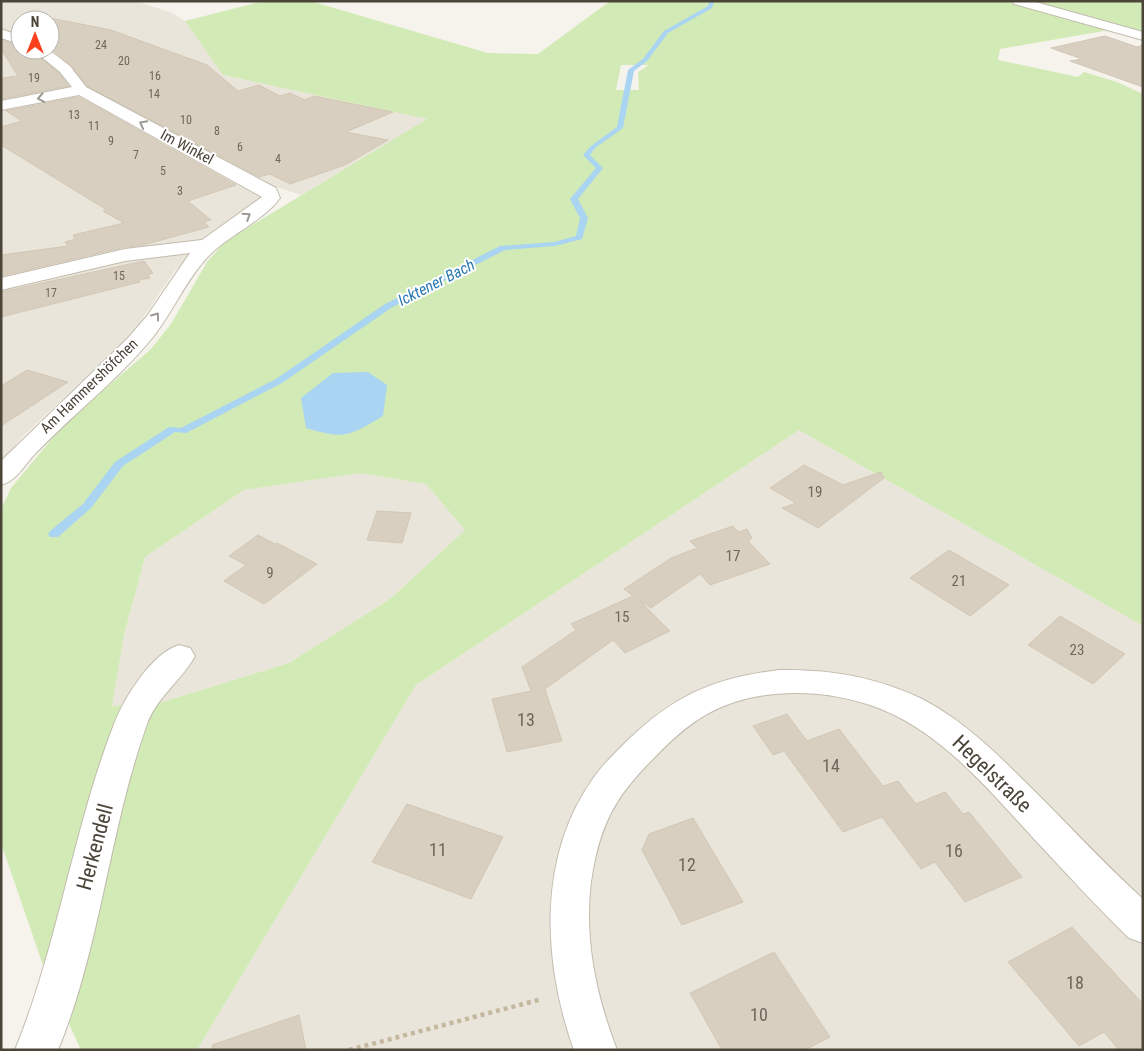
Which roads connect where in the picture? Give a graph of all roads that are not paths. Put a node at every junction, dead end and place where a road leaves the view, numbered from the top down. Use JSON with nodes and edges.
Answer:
{"nodes":[{"id":1,"x":1018,"y":1,"type":"edge"},
{"id":2,"x":1143,"y":36,"type":"edge"},
{"id":3,"x":53,"y":60,"type":"edge"},
{"id":4,"x":80,"y":90,"type":"junction"},
{"id":5,"x":1,"y":106,"type":"edge"},
{"id":6,"x":208,"y":245,"type":"junction"},
{"id":7,"x":1,"y":284,"type":"edge"},
{"id":8,"x":1,"y":476,"type":"edge"},
{"id":9,"x":179,"y":656,"type":"dead end"},
{"id":10,"x":1143,"y":925,"type":"edge"},
{"id":11,"x":36,"y":1050,"type":"edge"},
{"id":12,"x":596,"y":1050,"type":"edge"}],
"edges":[{"from":1,"to":2,"type":"street"},
{"from":3,"to":4,"type":"street","name":"Im Winkel"},
{"from":4,"to":5,"type":"street","one_way":true},
{"from":6,"to":4,"type":"street","name":"Im Winkel","one_way":true},
{"from":6,"to":7,"type":"street"},
{"from":8,"to":6,"type":"street","name":"Am Hammershöfchen","one_way":true},
{"from":9,"to":11,"type":"street","name":"Herkendell"},
{"from":10,"to":12,"type":"street","name":"Hegelstraße"}]}
